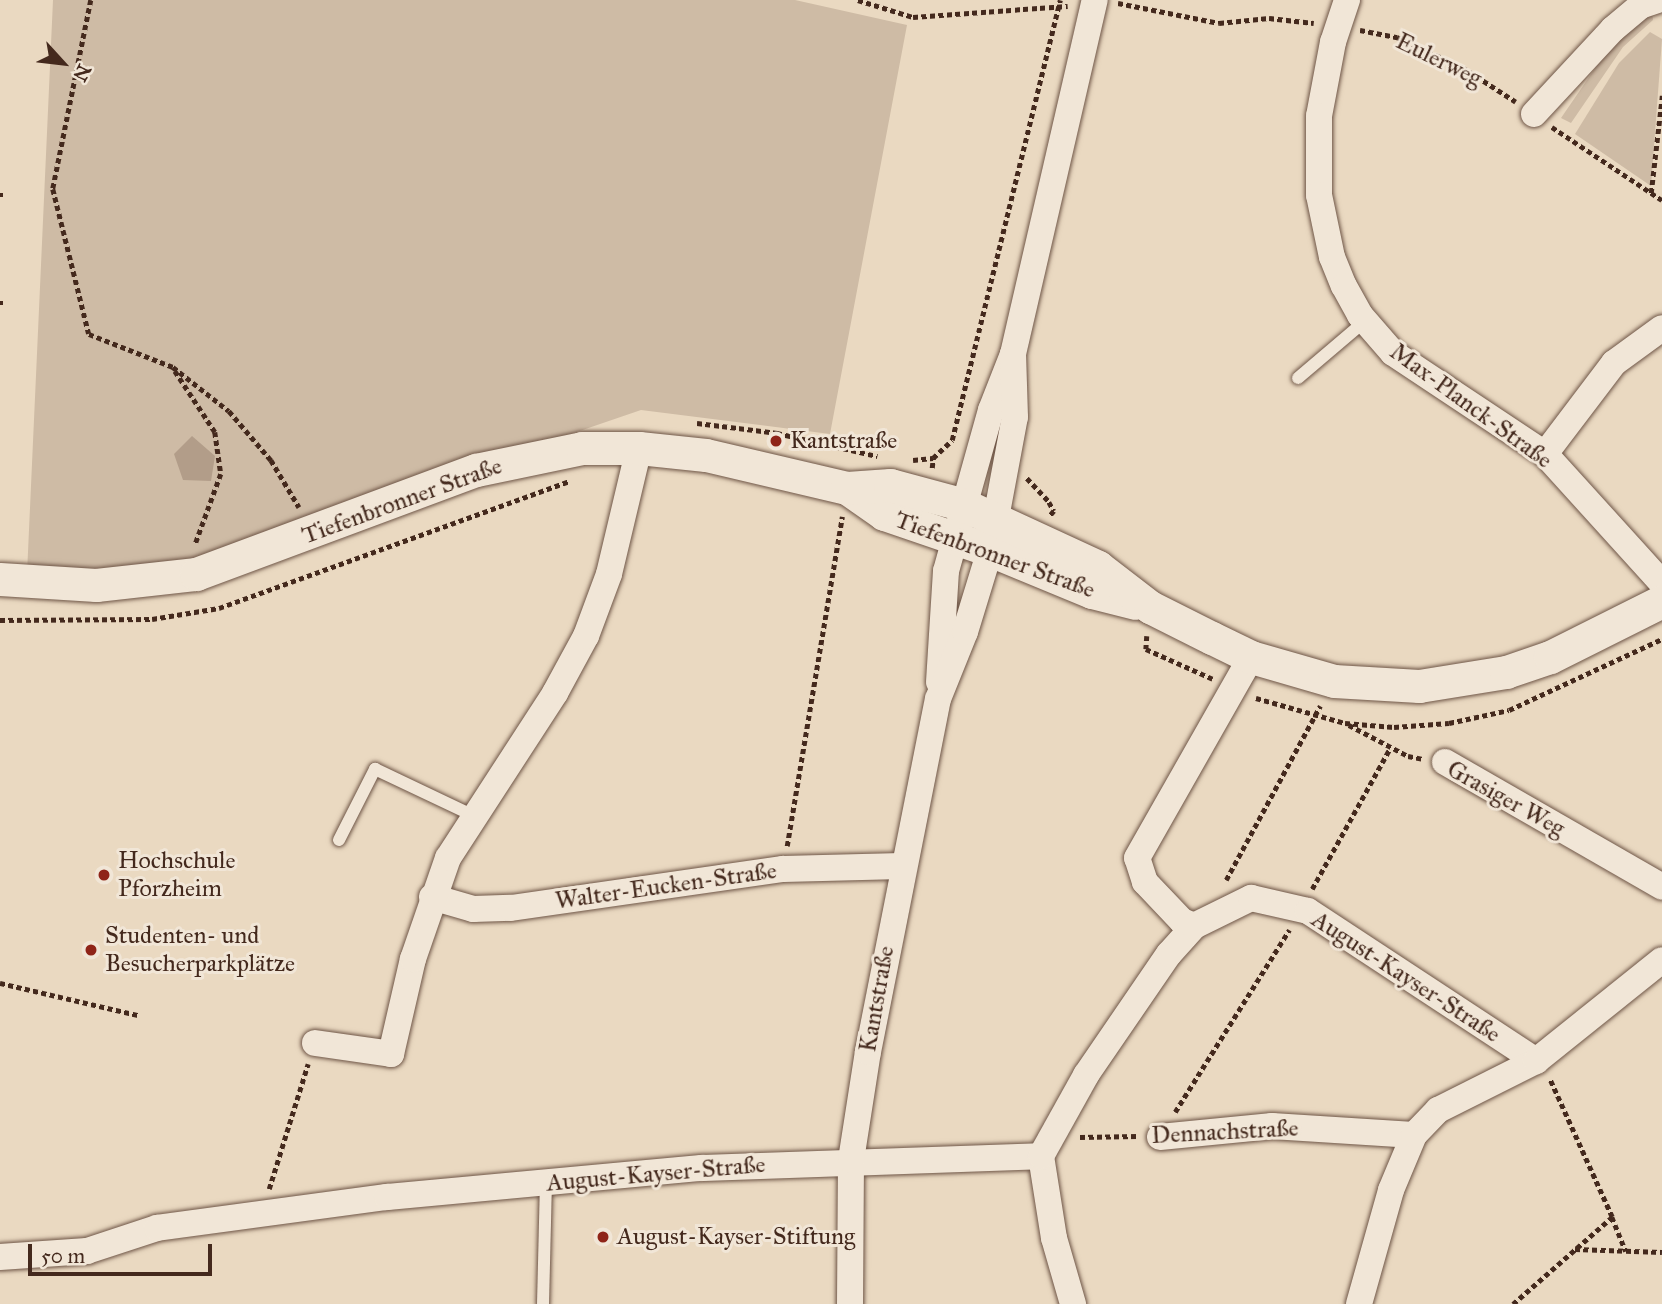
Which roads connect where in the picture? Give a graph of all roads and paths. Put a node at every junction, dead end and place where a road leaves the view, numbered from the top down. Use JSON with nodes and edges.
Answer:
{"nodes":[{"id":1,"x":90,"y":0,"type":"edge"},
{"id":2,"x":858,"y":0,"type":"edge"},
{"id":3,"x":1060,"y":0,"type":"edge"},
{"id":4,"x":1347,"y":0,"type":"edge"},
{"id":5,"x":1657,"y":0,"type":"edge"},
{"id":6,"x":1095,"y":1,"type":"edge"},
{"id":7,"x":1058,"y":8,"type":"junction"},
{"id":8,"x":1337,"y":25,"type":"junction"},
{"id":9,"x":1662,"y":96,"type":"edge"},
{"id":10,"x":1534,"y":114,"type":"junction"},
{"id":11,"x":1651,"y":193,"type":"junction"},
{"id":12,"x":1662,"y":200,"type":"edge"},
{"id":13,"x":1365,"y":321,"type":"junction"},
{"id":14,"x":1662,"y":328,"type":"edge"},
{"id":15,"x":1013,"y":354,"type":"junction"},
{"id":16,"x":173,"y":367,"type":"junction"},
{"id":17,"x":1298,"y":378,"type":"dead end"},
{"id":18,"x":639,"y":448,"type":"junction"},
{"id":19,"x":1545,"y":454,"type":"junction"},
{"id":20,"x":579,"y":478,"type":"dead end"},
{"id":21,"x":928,"y":494,"type":"junction"},
{"id":22,"x":844,"y":504,"type":"junction"},
{"id":23,"x":964,"y":505,"type":"junction"},
{"id":24,"x":302,"y":513,"type":"dead end"},
{"id":25,"x":828,"y":516,"type":"dead end"},
{"id":26,"x":852,"y":523,"type":"dead end"},
{"id":27,"x":993,"y":534,"type":"junction"},
{"id":28,"x":955,"y":538,"type":"junction"},
{"id":29,"x":193,"y":549,"type":"dead end"},
{"id":30,"x":0,"y":579,"type":"edge"},
{"id":31,"x":1662,"y":583,"type":"edge"},
{"id":32,"x":1662,"y":601,"type":"edge"},
{"id":33,"x":0,"y":620,"type":"edge"},
{"id":34,"x":1251,"y":657,"type":"junction"},
{"id":35,"x":1334,"y":681,"type":"junction"},
{"id":36,"x":938,"y":699,"type":"junction"},
{"id":37,"x":1345,"y":723,"type":"dead end"},
{"id":38,"x":1390,"y":748,"type":"junction"},
{"id":39,"x":1445,"y":762,"type":"joint"},
{"id":40,"x":472,"y":815,"type":"junction"},
{"id":41,"x":339,"y":840,"type":"dead end"},
{"id":42,"x":902,"y":866,"type":"junction"},
{"id":43,"x":783,"y":869,"type":"junction"},
{"id":44,"x":1226,"y":880,"type":"dead end"},
{"id":45,"x":1662,"y":887,"type":"edge"},
{"id":46,"x":432,"y":897,"type":"junction"},
{"id":47,"x":1301,"y":910,"type":"junction"},
{"id":48,"x":1194,"y":926,"type":"junction"},
{"id":49,"x":1662,"y":960,"type":"edge"},
{"id":50,"x":0,"y":983,"type":"edge"},
{"id":51,"x":138,"y":1015,"type":"dead end"},
{"id":52,"x":315,"y":1043,"type":"joint"},
{"id":53,"x":1536,"y":1061,"type":"junction"},
{"id":54,"x":1414,"y":1135,"type":"junction"},
{"id":55,"x":1160,"y":1137,"type":"junction"},
{"id":56,"x":1078,"y":1138,"type":"dead end"},
{"id":57,"x":1041,"y":1156,"type":"junction"},
{"id":58,"x":851,"y":1160,"type":"junction"},
{"id":59,"x":546,"y":1183,"type":"junction"},
{"id":60,"x":267,"y":1195,"type":"dead end"},
{"id":61,"x":1612,"y":1217,"type":"junction"},
{"id":62,"x":1574,"y":1249,"type":"junction"},
{"id":63,"x":1626,"y":1252,"type":"junction"},
{"id":64,"x":1662,"y":1252,"type":"edge"},
{"id":65,"x":0,"y":1257,"type":"edge"},
{"id":66,"x":543,"y":1304,"type":"edge"},
{"id":67,"x":850,"y":1304,"type":"edge"},
{"id":68,"x":1073,"y":1304,"type":"edge"},
{"id":69,"x":1360,"y":1304,"type":"edge"},
{"id":70,"x":1513,"y":1304,"type":"edge"}],
"edges":[{"from":1,"to":16,"type":"path"},
{"from":2,"to":7,"type":"path","name":"Eulerweg"},
{"from":3,"to":7,"type":"path"},
{"from":4,"to":8,"type":"street","name":"Max-Planck-Straße"},
{"from":5,"to":10,"type":"street"},
{"from":6,"to":7,"type":"path","name":"Eulerweg"},
{"from":6,"to":8,"type":"path","name":"Eulerweg"},
{"from":6,"to":15,"type":"street","name":"Kantstraße"},
{"from":7,"to":21,"type":"path"},
{"from":8,"to":10,"type":"path","name":"Eulerweg"},
{"from":8,"to":13,"type":"street","name":"Max-Planck-Straße"},
{"from":9,"to":11,"type":"path"},
{"from":10,"to":11,"type":"path","name":"Eulerweg"},
{"from":11,"to":12,"type":"path","name":"Eulerweg"},
{"from":13,"to":17,"type":"lane"},
{"from":13,"to":19,"type":"street","name":"Max-Planck-Straße"},
{"from":14,"to":19,"type":"street"},
{"from":15,"to":23,"type":"street","name":"Kantstraße"},
{"from":15,"to":27,"type":"street","name":"Kantstraße"},
{"from":16,"to":24,"type":"path"},
{"from":16,"to":29,"type":"path"},
{"from":18,"to":22,"type":"street","name":"Tiefenbronner Straße"},
{"from":18,"to":30,"type":"street","name":"Tiefenbronner Straße"},
{"from":18,"to":40,"type":"street"},
{"from":19,"to":31,"type":"street","name":"Max-Planck-Straße"},
{"from":20,"to":33,"type":"path"},
{"from":21,"to":22,"type":"street","name":"Tiefenbronner Straße"},
{"from":21,"to":23,"type":"street","name":"Tiefenbronner Straße"},
{"from":22,"to":25,"type":"path"},
{"from":22,"to":26,"type":"path"},
{"from":22,"to":28,"type":"street","name":"Tiefenbronner Straße"},
{"from":22,"to":43,"type":"path"},
{"from":23,"to":27,"type":"street","name":"Tiefenbronner Straße"},
{"from":23,"to":28,"type":"street","name":"Kantstraße"},
{"from":27,"to":28,"type":"street","name":"Tiefenbronner Straße"},
{"from":27,"to":34,"type":"street","name":"Tiefenbronner Straße"},
{"from":27,"to":36,"type":"street","name":"Kantstraße"},
{"from":28,"to":36,"type":"street","name":"Kantstraße"},
{"from":32,"to":35,"type":"street","name":"Tiefenbronner Straße"},
{"from":34,"to":35,"type":"street","name":"Tiefenbronner Straße"},
{"from":34,"to":48,"type":"street"},
{"from":35,"to":44,"type":"path"},
{"from":36,"to":42,"type":"street","name":"Kantstraße"},
{"from":37,"to":38,"type":"path","name":"Grasiger Weg"},
{"from":38,"to":39,"type":"path","name":"Grasiger Weg"},
{"from":38,"to":47,"type":"path"},
{"from":39,"to":45,"type":"street","name":"Grasiger Weg"},
{"from":40,"to":41,"type":"lane"},
{"from":40,"to":46,"type":"street"},
{"from":42,"to":43,"type":"street","name":"Walter-Eucken-Straße"},
{"from":42,"to":58,"type":"street","name":"Kantstraße"},
{"from":43,"to":46,"type":"street","name":"Walter-Eucken-Straße"},
{"from":46,"to":52,"type":"street"},
{"from":47,"to":48,"type":"street","name":"August-Kayser-Straße"},
{"from":47,"to":53,"type":"street","name":"August-Kayser-Straße"},
{"from":47,"to":55,"type":"path"},
{"from":48,"to":57,"type":"street","name":"August-Kayser-Straße"},
{"from":49,"to":53,"type":"street"},
{"from":50,"to":51,"type":"path"},
{"from":52,"to":60,"type":"path"},
{"from":53,"to":54,"type":"street"},
{"from":53,"to":61,"type":"path"},
{"from":54,"to":55,"type":"street","name":"Dennachstraße"},
{"from":54,"to":69,"type":"street"},
{"from":55,"to":56,"type":"path","name":"Dennachstraße"},
{"from":57,"to":58,"type":"street","name":"August-Kayser-Straße"},
{"from":57,"to":68,"type":"street"},
{"from":58,"to":59,"type":"street","name":"August-Kayser-Straße"},
{"from":58,"to":67,"type":"street","name":"Kantstraße"},
{"from":59,"to":65,"type":"street","name":"August-Kayser-Straße"},
{"from":59,"to":66,"type":"lane"},
{"from":61,"to":62,"type":"path"},
{"from":61,"to":63,"type":"path"},
{"from":62,"to":63,"type":"path"},
{"from":62,"to":70,"type":"path"},
{"from":63,"to":64,"type":"path"}]}
